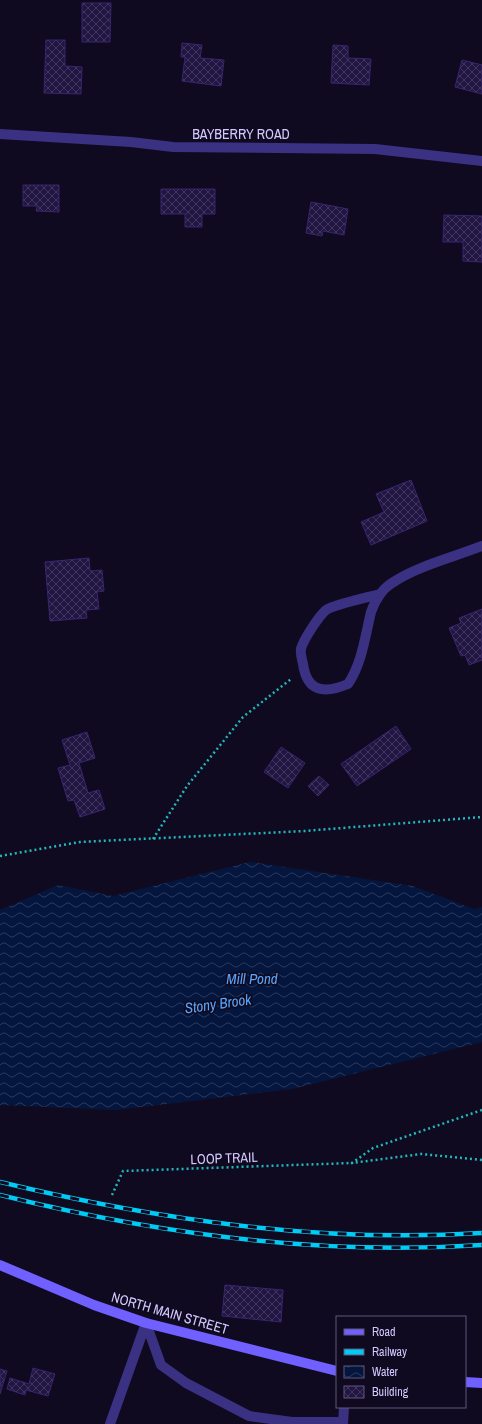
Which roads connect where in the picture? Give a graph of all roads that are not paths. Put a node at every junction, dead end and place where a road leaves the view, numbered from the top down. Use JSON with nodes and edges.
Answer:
{"nodes":[{"id":1,"x":0,"y":134,"type":"edge"},
{"id":2,"x":482,"y":161,"type":"edge"},
{"id":3,"x":482,"y":546,"type":"edge"},
{"id":4,"x":380,"y":594,"type":"junction"},
{"id":5,"x":0,"y":1265,"type":"edge"},
{"id":6,"x":146,"y":1323,"type":"junction"},
{"id":7,"x":336,"y":1372,"type":"edge"},
{"id":8,"x":466,"y":1382,"type":"edge"},
{"id":9,"x":482,"y":1382,"type":"edge"},
{"id":10,"x":344,"y":1408,"type":"edge"},
{"id":11,"x":252,"y":1420,"type":"edge"},
{"id":12,"x":343,"y":1423,"type":"edge"},
{"id":13,"x":110,"y":1424,"type":"edge"}],
"edges":[{"from":1,"to":2,"type":"street","name":"BAYBERRY ROAD"},
{"from":3,"to":4,"type":"street"},
{"from":4,"to":4,"type":"street"},
{"from":5,"to":6,"type":"main road","name":"NORTH MAIN STREET"},
{"from":6,"to":7,"type":"main road","name":"NORTH MAIN STREET"},
{"from":6,"to":11,"type":"street"},
{"from":6,"to":13,"type":"street"},
{"from":8,"to":9,"type":"main road"},
{"from":10,"to":12,"type":"street"},
{"from":11,"to":12,"type":"street"}]}
